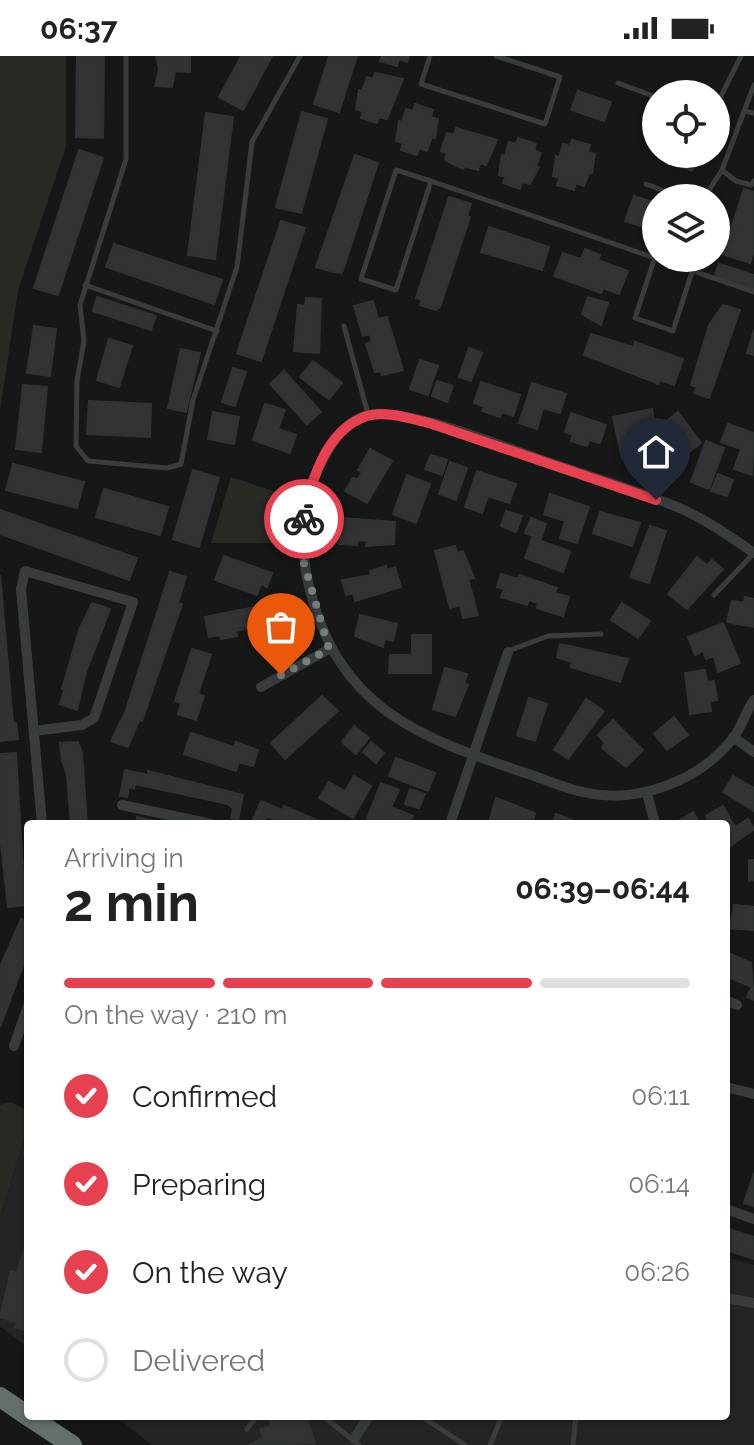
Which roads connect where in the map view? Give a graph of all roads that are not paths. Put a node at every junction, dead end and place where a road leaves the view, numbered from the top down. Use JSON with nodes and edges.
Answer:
{"nodes":[{"id":1,"x":126,"y":56,"type":"edge"},
{"id":2,"x":300,"y":56,"type":"edge"},
{"id":3,"x":430,"y":56,"type":"edge"},
{"id":4,"x":496,"y":56,"type":"edge"},
{"id":5,"x":741,"y":56,"type":"edge"},
{"id":6,"x":729,"y":80,"type":"edge"},
{"id":7,"x":618,"y":83,"type":"dead end"},
{"id":8,"x":754,"y":85,"type":"edge"},
{"id":9,"x":642,"y":92,"type":"edge"},
{"id":10,"x":744,"y":111,"type":"junction"},
{"id":11,"x":754,"y":113,"type":"edge"},
{"id":12,"x":722,"y":170,"type":"junction"},
{"id":13,"x":431,"y":181,"type":"junction"},
{"id":14,"x":754,"y":181,"type":"edge"},
{"id":15,"x":713,"y":184,"type":"edge"},
{"id":16,"x":642,"y":256,"type":"edge"},
{"id":17,"x":650,"y":272,"type":"edge"},
{"id":18,"x":692,"y":272,"type":"joint"},
{"id":19,"x":85,"y":285,"type":"junction"},
{"id":20,"x":754,"y":292,"type":"edge"},
{"id":21,"x":344,"y":326,"type":"dead end"},
{"id":22,"x":217,"y":331,"type":"junction"},
{"id":23,"x":368,"y":415,"type":"junction"},
{"id":24,"x":754,"y":553,"type":"edge"},
{"id":25,"x":714,"y":595,"type":"dead end"},
{"id":26,"x":601,"y":634,"type":"dead end"},
{"id":27,"x":329,"y":649,"type":"junction"},
{"id":28,"x":508,"y":652,"type":"joint"},
{"id":29,"x":261,"y":687,"type":"dead end"},
{"id":30,"x":754,"y":700,"type":"edge"},
{"id":31,"x":34,"y":731,"type":"junction"},
{"id":32,"x":733,"y":737,"type":"junction"},
{"id":33,"x":754,"y":752,"type":"edge"},
{"id":34,"x":474,"y":756,"type":"junction"},
{"id":35,"x":647,"y":793,"type":"junction"},
{"id":36,"x":122,"y":805,"type":"dead end"},
{"id":37,"x":42,"y":820,"type":"edge"},
{"id":38,"x":178,"y":820,"type":"edge"},
{"id":39,"x":451,"y":820,"type":"edge"},
{"id":40,"x":654,"y":820,"type":"edge"},
{"id":41,"x":730,"y":1002,"type":"edge"},
{"id":42,"x":737,"y":1005,"type":"dead end"},
{"id":43,"x":24,"y":1017,"type":"edge"},
{"id":44,"x":14,"y":1046,"type":"dead end"},
{"id":45,"x":730,"y":1088,"type":"edge"},
{"id":46,"x":754,"y":1094,"type":"edge"},
{"id":47,"x":730,"y":1210,"type":"edge"},
{"id":48,"x":754,"y":1219,"type":"edge"},
{"id":49,"x":730,"y":1299,"type":"edge"},
{"id":50,"x":754,"y":1303,"type":"edge"},
{"id":51,"x":0,"y":1397,"type":"edge"},
{"id":52,"x":24,"y":1413,"type":"edge"},
{"id":53,"x":34,"y":1420,"type":"edge"},
{"id":54,"x":254,"y":1420,"type":"edge"},
{"id":55,"x":328,"y":1420,"type":"edge"},
{"id":56,"x":367,"y":1420,"type":"edge"},
{"id":57,"x":427,"y":1420,"type":"edge"},
{"id":58,"x":576,"y":1420,"type":"edge"},
{"id":59,"x":500,"y":1421,"type":"dead end"},
{"id":60,"x":247,"y":1429,"type":"dead end"},
{"id":61,"x":354,"y":1443,"type":"edge"},
{"id":62,"x":72,"y":1445,"type":"edge"},
{"id":63,"x":465,"y":1445,"type":"edge"},
{"id":64,"x":490,"y":1445,"type":"edge"},
{"id":65,"x":573,"y":1445,"type":"edge"}],
"edges":[{"from":1,"to":19,"type":"lane"},
{"from":2,"to":22,"type":"lane"},
{"from":3,"to":4,"type":"lane"},
{"from":5,"to":6,"type":"lane"},
{"from":7,"to":9,"type":"lane"},
{"from":8,"to":10,"type":"lane"},
{"from":10,"to":11,"type":"lane"},
{"from":10,"to":12,"type":"lane"},
{"from":12,"to":14,"type":"lane"},
{"from":12,"to":15,"type":"lane"},
{"from":13,"to":13,"type":"lane"},
{"from":13,"to":16,"type":"lane"},
{"from":17,"to":18,"type":"lane"},
{"from":18,"to":20,"type":"lane"},
{"from":19,"to":22,"type":"lane"},
{"from":19,"to":22,"type":"lane"},
{"from":21,"to":23,"type":"lane"},
{"from":23,"to":24,"type":"street"},
{"from":23,"to":27,"type":"street"},
{"from":24,"to":25,"type":"lane"},
{"from":26,"to":28,"type":"lane"},
{"from":27,"to":29,"type":"street"},
{"from":27,"to":34,"type":"street"},
{"from":28,"to":34,"type":"street"},
{"from":30,"to":32,"type":"street"},
{"from":31,"to":31,"type":"street"},
{"from":31,"to":37,"type":"street"},
{"from":32,"to":33,"type":"street"},
{"from":32,"to":35,"type":"street"},
{"from":34,"to":35,"type":"street"},
{"from":34,"to":39,"type":"street"},
{"from":35,"to":40,"type":"street"},
{"from":36,"to":38,"type":"street"},
{"from":41,"to":42,"type":"street"},
{"from":43,"to":44,"type":"street"},
{"from":45,"to":46,"type":"street"},
{"from":47,"to":48,"type":"street"},
{"from":49,"to":50,"type":"street"},
{"from":51,"to":52,"type":"highway"},
{"from":53,"to":62,"type":"highway"},
{"from":54,"to":60,"type":"lane"},
{"from":55,"to":61,"type":"lane"},
{"from":56,"to":61,"type":"street"},
{"from":57,"to":63,"type":"lane"},
{"from":58,"to":65,"type":"lane"},
{"from":59,"to":64,"type":"lane"}]}
